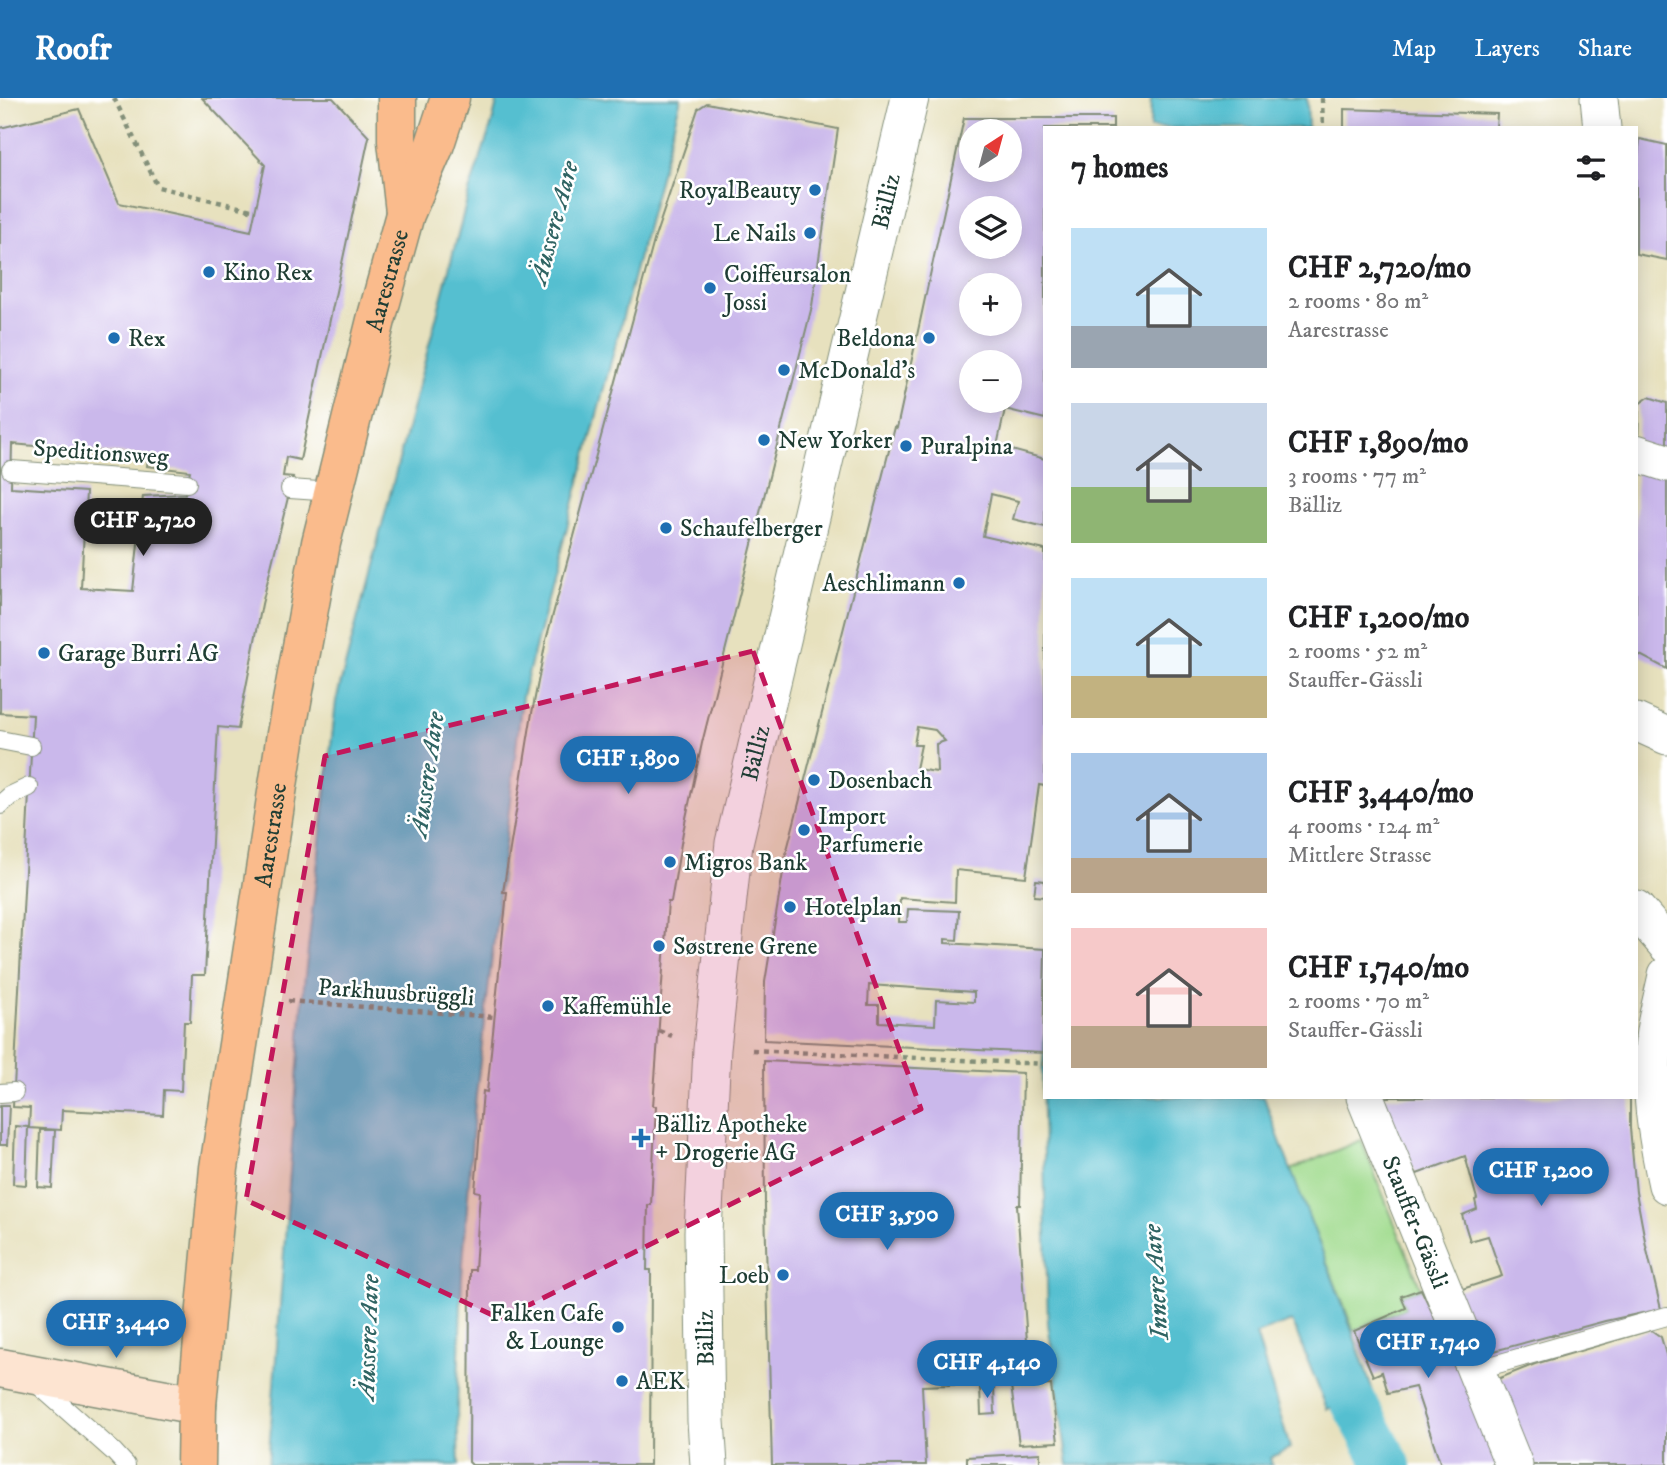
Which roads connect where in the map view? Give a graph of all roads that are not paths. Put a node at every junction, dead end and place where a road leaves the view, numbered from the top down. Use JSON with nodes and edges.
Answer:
{"nodes":[{"id":1,"x":397,"y":98,"type":"edge"},
{"id":2,"x":450,"y":98,"type":"edge"},
{"id":3,"x":910,"y":98,"type":"edge"},
{"id":4,"x":1599,"y":98,"type":"edge"},
{"id":5,"x":1602,"y":126,"type":"edge"},
{"id":6,"x":405,"y":214,"type":"junction"},
{"id":7,"x":1638,"y":454,"type":"edge"},
{"id":8,"x":1667,"y":463,"type":"edge"},
{"id":9,"x":11,"y":470,"type":"dead end"},
{"id":10,"x":187,"y":484,"type":"dead end"},
{"id":11,"x":290,"y":489,"type":"dead end"},
{"id":12,"x":333,"y":492,"type":"junction"},
{"id":13,"x":1638,"y":723,"type":"edge"},
{"id":14,"x":1667,"y":736,"type":"edge"},
{"id":15,"x":0,"y":740,"type":"edge"},
{"id":16,"x":31,"y":746,"type":"dead end"},
{"id":17,"x":29,"y":787,"type":"dead end"},
{"id":18,"x":0,"y":805,"type":"edge"},
{"id":19,"x":1638,"y":911,"type":"edge"},
{"id":20,"x":1667,"y":945,"type":"edge"},
{"id":21,"x":1667,"y":975,"type":"edge"},
{"id":22,"x":1366,"y":1099,"type":"edge"},
{"id":23,"x":1667,"y":1185,"type":"edge"},
{"id":24,"x":1667,"y":1316,"type":"edge"},
{"id":25,"x":1476,"y":1370,"type":"junction"},
{"id":26,"x":12,"y":1371,"type":"edge"},
{"id":27,"x":197,"y":1405,"type":"junction"},
{"id":28,"x":125,"y":1465,"type":"edge"},
{"id":29,"x":195,"y":1465,"type":"edge"},
{"id":30,"x":709,"y":1465,"type":"edge"},
{"id":31,"x":1514,"y":1465,"type":"edge"}],
"edges":[{"from":1,"to":6,"type":"main road","name":"Aarestrasse"},
{"from":2,"to":6,"type":"main road","name":"Aarestrasse"},
{"from":3,"to":30,"type":"street","name":"Bälliz"},
{"from":4,"to":5,"type":"street"},
{"from":6,"to":12,"type":"main road","name":"Aarestrasse"},
{"from":7,"to":8,"type":"street"},
{"from":9,"to":10,"type":"lane","name":"Speditionsweg"},
{"from":11,"to":12,"type":"lane"},
{"from":12,"to":27,"type":"main road","name":"Aarestrasse"},
{"from":13,"to":14,"type":"street"},
{"from":15,"to":16,"type":"lane"},
{"from":17,"to":18,"type":"lane"},
{"from":19,"to":20,"type":"street"},
{"from":21,"to":23,"type":"street"},
{"from":22,"to":25,"type":"street","name":"Stauffer-Gässli"},
{"from":24,"to":25,"type":"lane"},
{"from":25,"to":31,"type":"street","name":"Stauffer-Gässli"},
{"from":26,"to":27,"type":"street"},
{"from":26,"to":28,"type":"lane"},
{"from":27,"to":29,"type":"main road","name":"Aarestrasse"}]}
